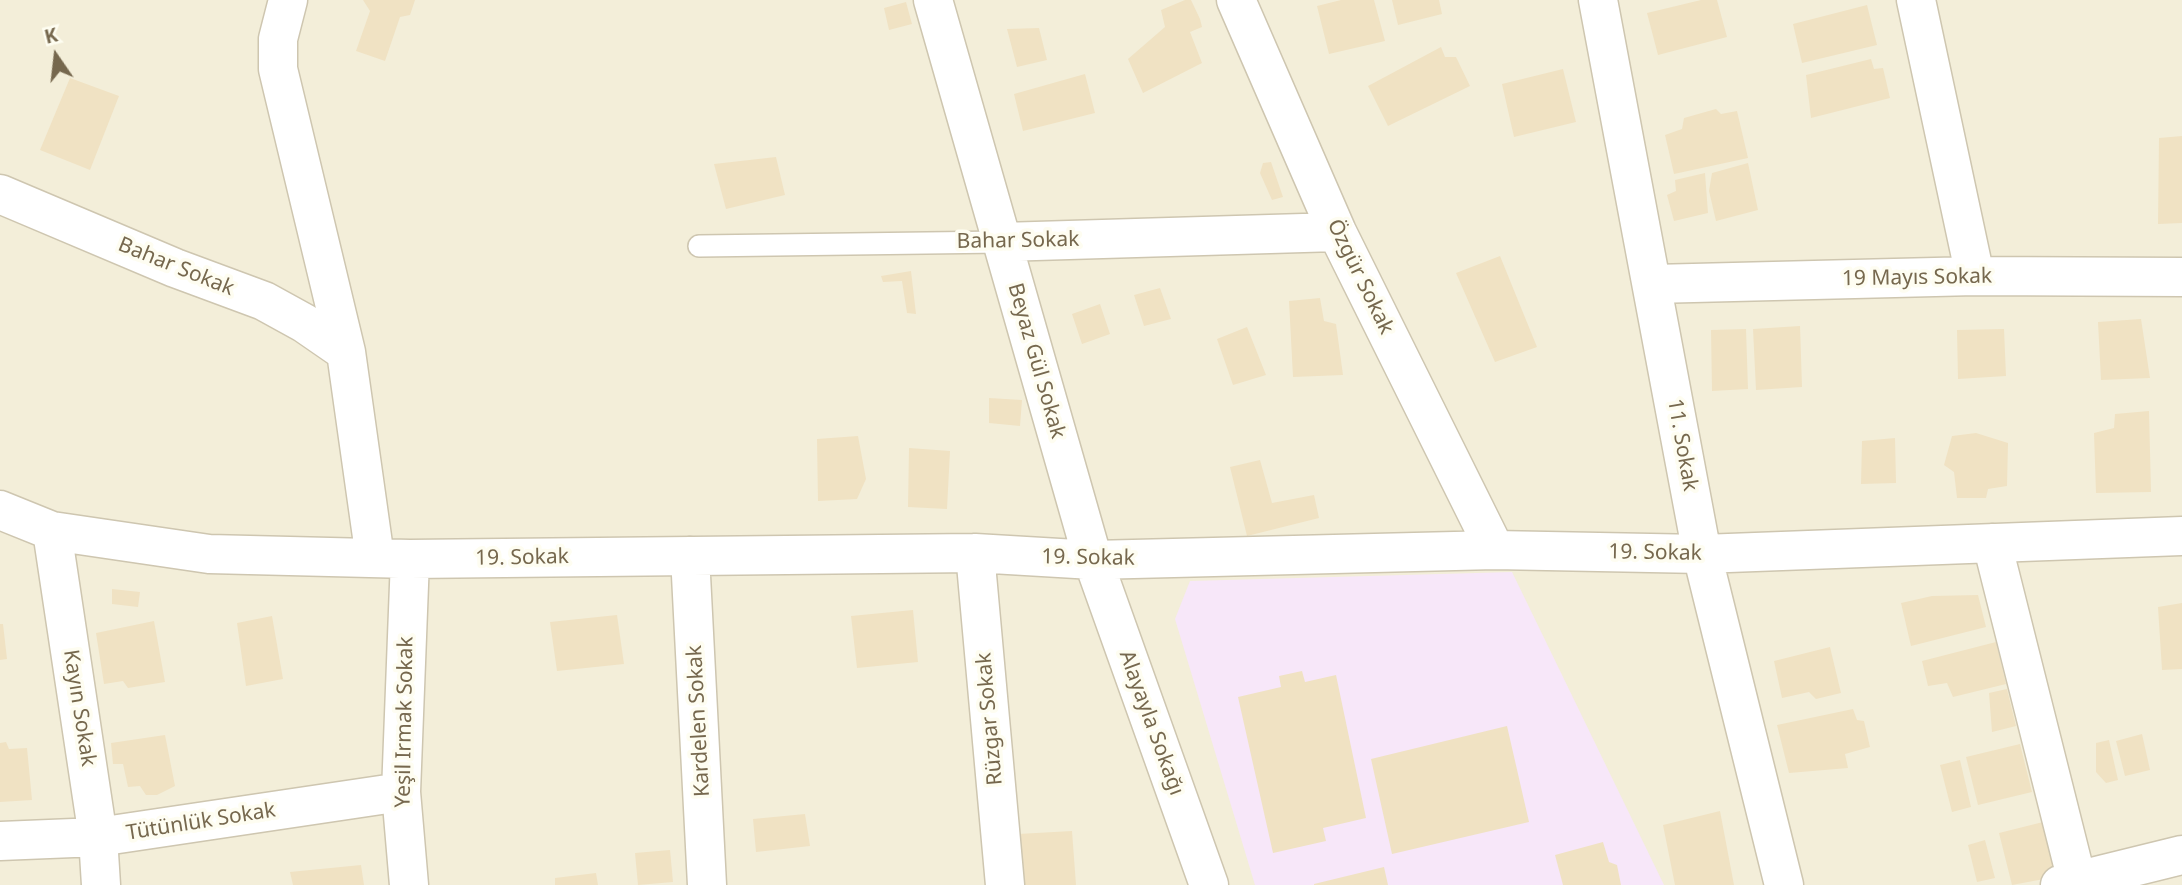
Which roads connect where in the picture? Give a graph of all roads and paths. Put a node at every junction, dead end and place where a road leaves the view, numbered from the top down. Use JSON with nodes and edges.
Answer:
{"nodes":[{"id":1,"x":288,"y":0,"type":"edge"},
{"id":2,"x":933,"y":0,"type":"edge"},
{"id":3,"x":1236,"y":0,"type":"edge"},
{"id":4,"x":1598,"y":0,"type":"edge"},
{"id":5,"x":1916,"y":0,"type":"edge"},
{"id":6,"x":0,"y":194,"type":"edge"},
{"id":7,"x":1337,"y":232,"type":"junction"},
{"id":8,"x":1003,"y":242,"type":"junction"},
{"id":9,"x":699,"y":246,"type":"dead end"},
{"id":10,"x":1975,"y":276,"type":"junction"},
{"id":11,"x":2182,"y":277,"type":"edge"},
{"id":12,"x":1653,"y":284,"type":"junction"},
{"id":13,"x":346,"y":352,"type":"junction"},
{"id":14,"x":0,"y":510,"type":"edge"},
{"id":15,"x":52,"y":531,"type":"junction"},
{"id":16,"x":2182,"y":536,"type":"edge"},
{"id":17,"x":1992,"y":543,"type":"junction"},
{"id":18,"x":1495,"y":550,"type":"junction"},
{"id":19,"x":975,"y":553,"type":"junction"},
{"id":20,"x":1702,"y":554,"type":"junction"},
{"id":21,"x":690,"y":556,"type":"junction"},
{"id":22,"x":393,"y":558,"type":"junction"},
{"id":23,"x":1093,"y":560,"type":"junction"},
{"id":24,"x":401,"y":792,"type":"junction"},
{"id":25,"x":98,"y":837,"type":"junction"},
{"id":26,"x":0,"y":841,"type":"edge"},
{"id":27,"x":2182,"y":855,"type":"edge"},
{"id":28,"x":2069,"y":883,"type":"edge"},
{"id":29,"x":101,"y":885,"type":"edge"},
{"id":30,"x":409,"y":885,"type":"edge"},
{"id":31,"x":707,"y":885,"type":"edge"},
{"id":32,"x":1005,"y":885,"type":"edge"},
{"id":33,"x":1209,"y":885,"type":"edge"},
{"id":34,"x":1784,"y":885,"type":"edge"}],
"edges":[{"from":1,"to":13,"type":"street","name":"Yeşil Irmak Sokak"},
{"from":2,"to":8,"type":"street","name":"Beyaz Gül Sokak"},
{"from":3,"to":7,"type":"street","name":"Özgür Sokak"},
{"from":4,"to":12,"type":"street","name":"11. Sokak"},
{"from":5,"to":10,"type":"street"},
{"from":6,"to":13,"type":"street","name":"Bahar Sokak"},
{"from":7,"to":8,"type":"street","name":"Bahar Sokak"},
{"from":7,"to":18,"type":"street","name":"Özgür Sokak"},
{"from":8,"to":9,"type":"lane","name":"Bahar Sokak"},
{"from":8,"to":23,"type":"street","name":"Beyaz Gül Sokak"},
{"from":10,"to":11,"type":"street","name":"19 Mayıs Sokak"},
{"from":10,"to":12,"type":"street","name":"19 Mayıs Sokak"},
{"from":12,"to":20,"type":"street","name":"11. Sokak"},
{"from":13,"to":22,"type":"street","name":"Yeşil Irmak Sokak"},
{"from":14,"to":15,"type":"street","name":"19. Sokak"},
{"from":15,"to":22,"type":"street","name":"19. Sokak"},
{"from":15,"to":25,"type":"street","name":"Kayın Sokak"},
{"from":16,"to":17,"type":"street","name":"19. Sokak"},
{"from":17,"to":20,"type":"street","name":"19. Sokak"},
{"from":17,"to":28,"type":"street"},
{"from":18,"to":20,"type":"street","name":"19. Sokak"},
{"from":18,"to":23,"type":"street","name":"19. Sokak"},
{"from":19,"to":21,"type":"street","name":"19. Sokak"},
{"from":19,"to":23,"type":"street","name":"19. Sokak"},
{"from":19,"to":32,"type":"street","name":"Rüzgar Sokak"},
{"from":20,"to":34,"type":"street","name":"11. Sokak"},
{"from":21,"to":22,"type":"street","name":"19. Sokak"},
{"from":21,"to":31,"type":"street","name":"Kardelen Sokak"},
{"from":22,"to":24,"type":"street","name":"Yeşil Irmak Sokak"},
{"from":23,"to":33,"type":"street","name":"Alayayla Sokağı"},
{"from":24,"to":25,"type":"street","name":"Tütünlük Sokak"},
{"from":24,"to":30,"type":"street","name":"Yeşil Irmak Sokak"},
{"from":25,"to":26,"type":"street","name":"Tütünlük Sokak"},
{"from":25,"to":29,"type":"street","name":"Kayın Sokak"},
{"from":27,"to":28,"type":"street"}]}
